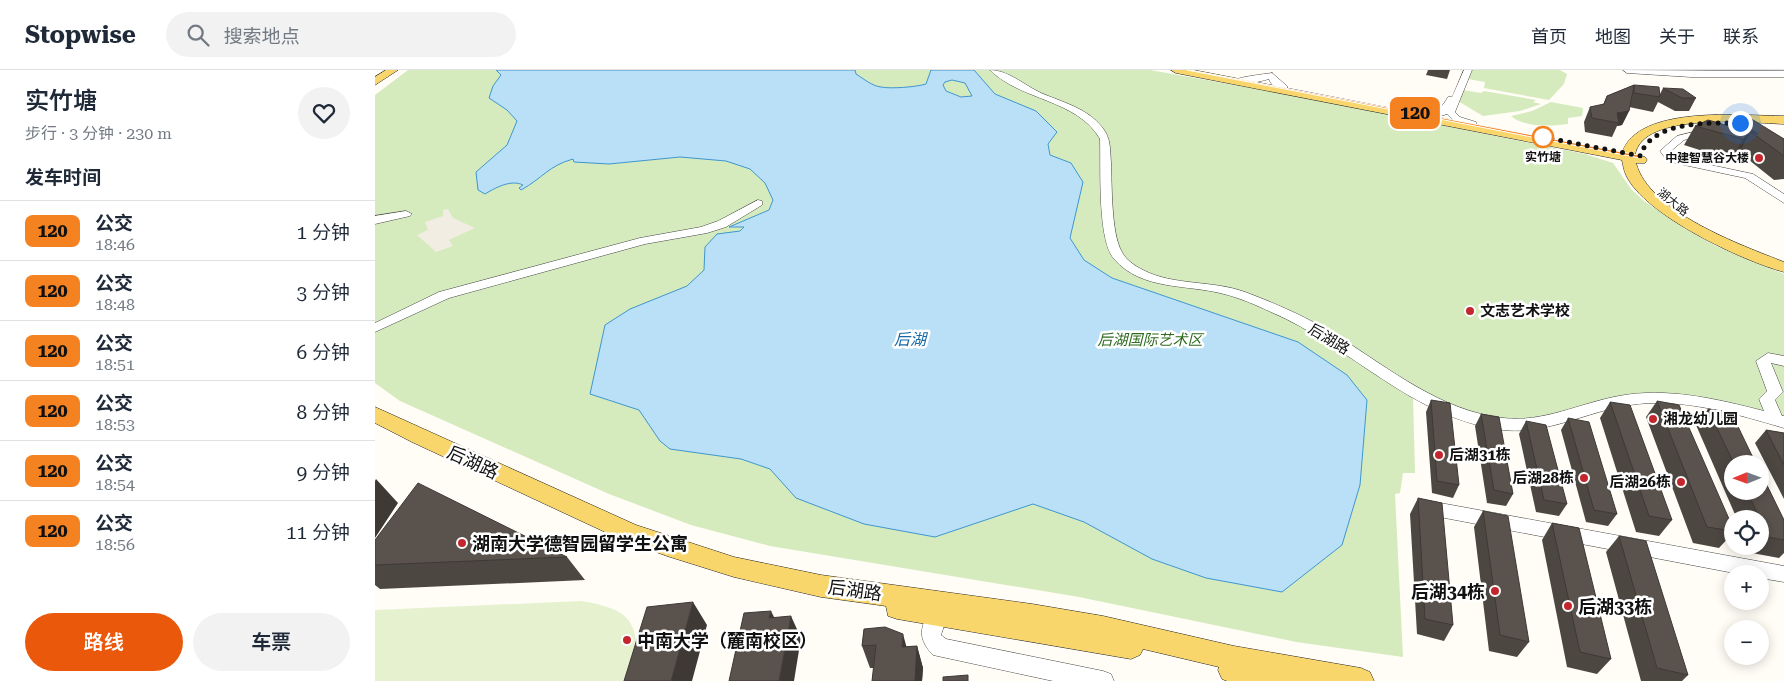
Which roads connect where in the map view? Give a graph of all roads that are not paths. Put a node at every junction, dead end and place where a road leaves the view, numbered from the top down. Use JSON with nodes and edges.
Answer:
{"nodes":[{"id":1,"x":389,"y":70,"type":"edge"},
{"id":2,"x":393,"y":70,"type":"edge"},
{"id":3,"x":994,"y":70,"type":"edge"},
{"id":4,"x":1176,"y":70,"type":"edge"},
{"id":5,"x":1190,"y":70,"type":"edge"},
{"id":6,"x":1464,"y":70,"type":"edge"},
{"id":7,"x":1468,"y":70,"type":"edge"},
{"id":8,"x":1627,"y":70,"type":"edge"},
{"id":9,"x":1645,"y":70,"type":"edge"},
{"id":10,"x":1782,"y":70,"type":"edge"},
{"id":11,"x":1784,"y":74,"type":"edge"},
{"id":12,"x":1267,"y":79,"type":"edge"},
{"id":13,"x":375,"y":81,"type":"edge"},
{"id":14,"x":1419,"y":114,"type":"junction"},
{"id":15,"x":1784,"y":122,"type":"edge"},
{"id":16,"x":1728,"y":123,"type":"junction"},
{"id":17,"x":1473,"y":124,"type":"junction"},
{"id":18,"x":1591,"y":148,"type":"junction"},
{"id":19,"x":1634,"y":154,"type":"junction"},
{"id":20,"x":1633,"y":175,"type":"junction"},
{"id":21,"x":1784,"y":200,"type":"edge"},
{"id":22,"x":758,"y":203,"type":"dead end"},
{"id":23,"x":406,"y":214,"type":"dead end"},
{"id":24,"x":375,"y":220,"type":"edge"},
{"id":25,"x":1784,"y":260,"type":"edge"},
{"id":26,"x":1784,"y":267,"type":"edge"},
{"id":27,"x":375,"y":328,"type":"edge"},
{"id":28,"x":1784,"y":362,"type":"edge"},
{"id":29,"x":1777,"y":397,"type":"edge"},
{"id":30,"x":375,"y":414,"type":"edge"},
{"id":31,"x":1780,"y":420,"type":"edge"},
{"id":32,"x":375,"y":425,"type":"edge"},
{"id":33,"x":1422,"y":506,"type":"edge"},
{"id":34,"x":1784,"y":574,"type":"edge"},
{"id":35,"x":940,"y":608,"type":"junction"},
{"id":36,"x":1103,"y":681,"type":"edge"},
{"id":37,"x":1279,"y":681,"type":"edge"},
{"id":38,"x":1361,"y":681,"type":"edge"}],
"edges":[{"from":1,"to":13,"type":"main road"},
{"from":2,"to":13,"type":"main road"},
{"from":3,"to":31,"type":"street","name":"后湖路"},
{"from":4,"to":12,"type":"main road"},
{"from":5,"to":12,"type":"main road"},
{"from":6,"to":14,"type":"street"},
{"from":7,"to":17,"type":"street"},
{"from":8,"to":11,"type":"street"},
{"from":9,"to":10,"type":"street"},
{"from":12,"to":14,"type":"main road"},
{"from":12,"to":18,"type":"main road"},
{"from":14,"to":17,"type":"main road"},
{"from":15,"to":16,"type":"main road"},
{"from":15,"to":19,"type":"main road"},
{"from":16,"to":19,"type":"main road"},
{"from":16,"to":21,"type":"street"},
{"from":17,"to":18,"type":"main road"},
{"from":18,"to":19,"type":"main road"},
{"from":18,"to":20,"type":"main road"},
{"from":19,"to":20,"type":"main road"},
{"from":19,"to":25,"type":"main road","name":"湖大路"},
{"from":20,"to":26,"type":"main road"},
{"from":22,"to":27,"type":"street"},
{"from":23,"to":24,"type":"street"},
{"from":28,"to":29,"type":"street"},
{"from":29,"to":31,"type":"street"},
{"from":30,"to":35,"type":"main road","name":"后湖路"},
{"from":32,"to":35,"type":"main road","name":"后湖路"},
{"from":33,"to":34,"type":"street"},
{"from":35,"to":36,"type":"street"},
{"from":35,"to":37,"type":"main road","name":"后湖路"},
{"from":35,"to":38,"type":"main road","name":"后湖路"}]}
